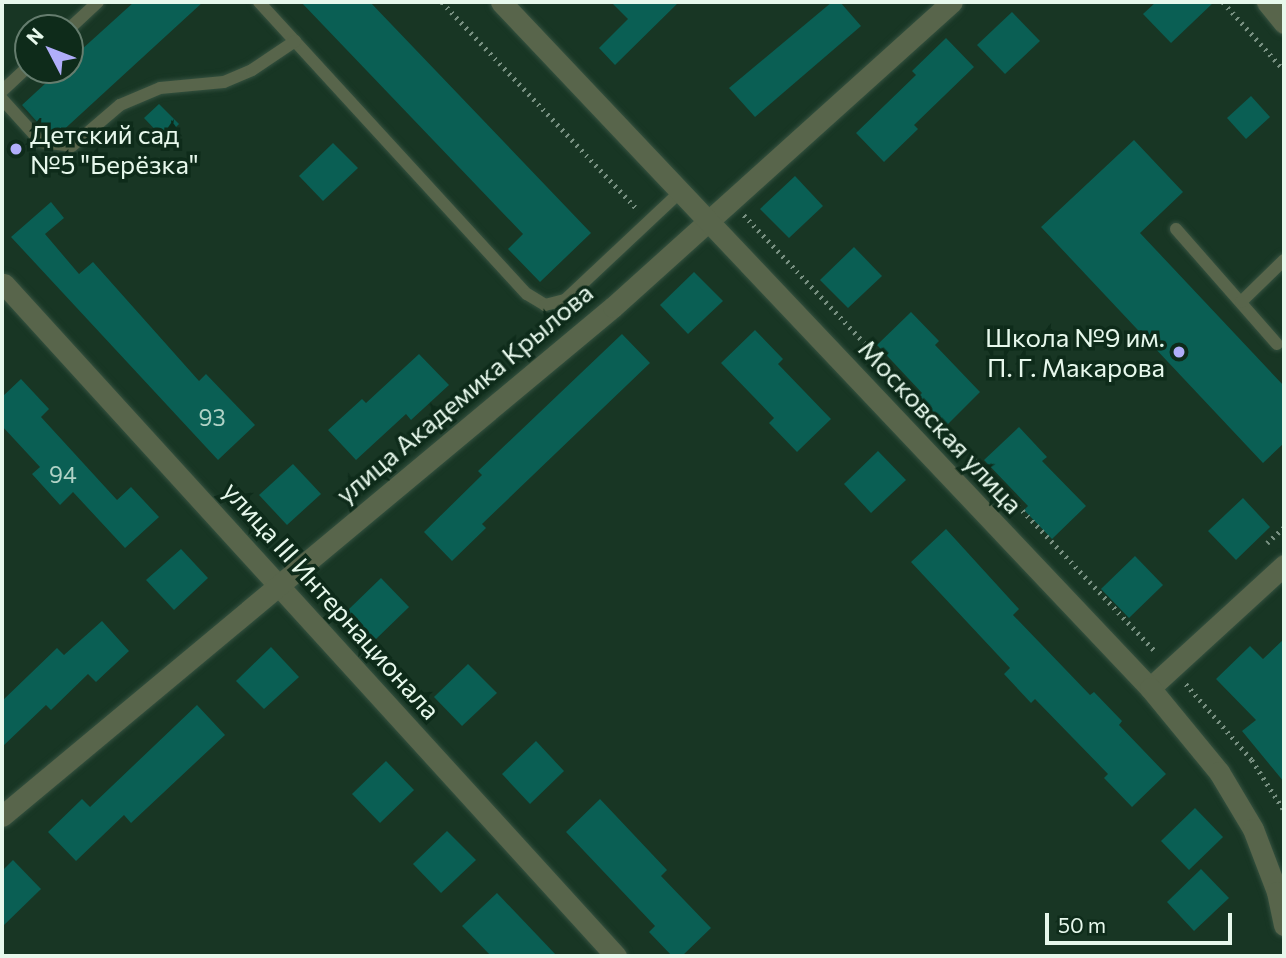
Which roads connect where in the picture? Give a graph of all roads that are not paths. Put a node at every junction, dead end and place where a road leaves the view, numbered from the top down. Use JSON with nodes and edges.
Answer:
{"nodes":[{"id":1,"x":98,"y":2,"type":"edge"},
{"id":2,"x":259,"y":2,"type":"edge"},
{"id":3,"x":501,"y":2,"type":"edge"},
{"id":4,"x":952,"y":2,"type":"edge"},
{"id":5,"x":1266,"y":2,"type":"edge"},
{"id":6,"x":84,"y":15,"type":"edge"},
{"id":7,"x":1284,"y":23,"type":"edge"},
{"id":8,"x":295,"y":41,"type":"junction"},
{"id":9,"x":2,"y":99,"type":"edge"},
{"id":10,"x":681,"y":191,"type":"junction"},
{"id":11,"x":709,"y":220,"type":"junction"},
{"id":12,"x":1176,"y":229,"type":"dead end"},
{"id":13,"x":1284,"y":260,"type":"edge"},
{"id":14,"x":4,"y":284,"type":"dead end"},
{"id":15,"x":1241,"y":302,"type":"junction"},
{"id":16,"x":1277,"y":344,"type":"dead end"},
{"id":17,"x":1284,"y":565,"type":"edge"},
{"id":18,"x":279,"y":583,"type":"junction"},
{"id":19,"x":1150,"y":688,"type":"junction"},
{"id":20,"x":2,"y":816,"type":"edge"},
{"id":21,"x":1284,"y":925,"type":"edge"},
{"id":22,"x":616,"y":956,"type":"edge"}],
"edges":[{"from":1,"to":6,"type":"lane"},
{"from":2,"to":8,"type":"lane"},
{"from":3,"to":10,"type":"street","name":"Московская улица"},
{"from":4,"to":11,"type":"street","name":"улица Академика Крылова"},
{"from":5,"to":7,"type":"street"},
{"from":8,"to":9,"type":"lane"},
{"from":8,"to":10,"type":"lane"},
{"from":10,"to":11,"type":"street","name":"Московская улица"},
{"from":11,"to":18,"type":"street","name":"улица Академика Крылова"},
{"from":11,"to":19,"type":"street","name":"Московская улица"},
{"from":12,"to":15,"type":"lane"},
{"from":13,"to":15,"type":"lane"},
{"from":14,"to":18,"type":"street","name":"улица III Интернационала"},
{"from":15,"to":16,"type":"lane"},
{"from":17,"to":19,"type":"street"},
{"from":18,"to":20,"type":"street","name":"улица Академика Крылова"},
{"from":18,"to":22,"type":"street","name":"улица III Интернационала"},
{"from":19,"to":21,"type":"street","name":"Московская улица"}]}
